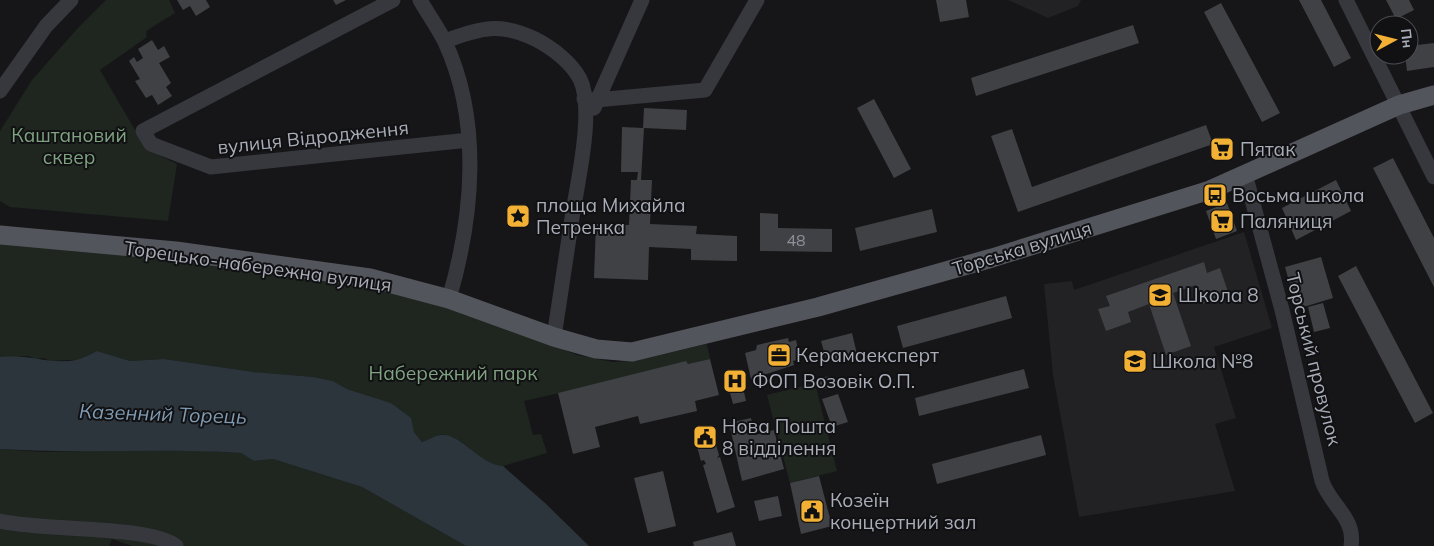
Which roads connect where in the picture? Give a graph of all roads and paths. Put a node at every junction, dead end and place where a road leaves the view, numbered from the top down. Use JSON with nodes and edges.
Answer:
{"nodes":[{"id":1,"x":71,"y":0,"type":"edge"},
{"id":2,"x":393,"y":0,"type":"edge"},
{"id":3,"x":420,"y":0,"type":"edge"},
{"id":4,"x":642,"y":0,"type":"edge"},
{"id":5,"x":757,"y":0,"type":"edge"},
{"id":6,"x":1346,"y":0,"type":"edge"},
{"id":7,"x":445,"y":42,"type":"junction"},
{"id":8,"x":0,"y":91,"type":"edge"},
{"id":9,"x":1434,"y":95,"type":"edge"},
{"id":10,"x":590,"y":100,"type":"junction"},
{"id":11,"x":1399,"y":106,"type":"junction"},
{"id":12,"x":469,"y":140,"type":"junction"},
{"id":13,"x":1245,"y":174,"type":"junction"},
{"id":14,"x":1434,"y":177,"type":"edge"},
{"id":15,"x":0,"y":234,"type":"edge"},
{"id":16,"x":449,"y":299,"type":"junction"},
{"id":17,"x":554,"y":337,"type":"junction"},
{"id":18,"x":596,"y":349,"type":"joint"},
{"id":19,"x":0,"y":521,"type":"edge"},
{"id":20,"x":176,"y":546,"type":"edge"},
{"id":21,"x":1351,"y":546,"type":"edge"}],
"edges":[{"from":1,"to":8,"type":"street"},
{"from":2,"to":12,"type":"street","name":"вулиця Відродження"},
{"from":3,"to":7,"type":"street"},
{"from":4,"to":10,"type":"street"},
{"from":5,"to":10,"type":"street"},
{"from":6,"to":11,"type":"street"},
{"from":7,"to":10,"type":"street"},
{"from":7,"to":12,"type":"street"},
{"from":9,"to":11,"type":"main road","name":"Торська вулиця"},
{"from":10,"to":17,"type":"street"},
{"from":11,"to":13,"type":"main road","name":"Торська вулиця"},
{"from":11,"to":14,"type":"street"},
{"from":12,"to":16,"type":"street"},
{"from":13,"to":18,"type":"main road","name":"Торська вулиця"},
{"from":13,"to":21,"type":"street","name":"Торський провулок"},
{"from":15,"to":16,"type":"main road","name":"Торецько-набережна вулиця"},
{"from":16,"to":17,"type":"main road","name":"Торецько-набережна вулиця"},
{"from":17,"to":18,"type":"main road","name":"Торецько-набережна вулиця"},
{"from":19,"to":20,"type":"street"}]}
